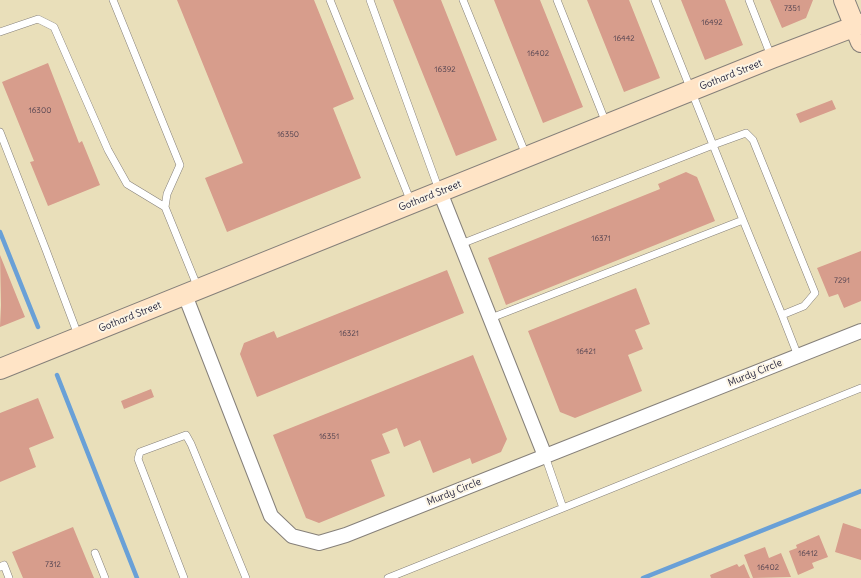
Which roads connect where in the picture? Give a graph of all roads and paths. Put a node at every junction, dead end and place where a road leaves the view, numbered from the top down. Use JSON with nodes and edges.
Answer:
{"nodes":[{"id":1,"x":113,"y":0,"type":"edge"},
{"id":2,"x":330,"y":0,"type":"edge"},
{"id":3,"x":370,"y":0,"type":"edge"},
{"id":4,"x":463,"y":0,"type":"edge"},
{"id":5,"x":557,"y":0,"type":"edge"},
{"id":6,"x":655,"y":0,"type":"edge"},
{"id":7,"x":749,"y":0,"type":"edge"},
{"id":8,"x":844,"y":0,"type":"edge"},
{"id":9,"x":859,"y":31,"type":"edge"},
{"id":10,"x":0,"y":32,"type":"edge"},
{"id":11,"x":772,"y":58,"type":"junction"},
{"id":12,"x":692,"y":91,"type":"junction"},
{"id":13,"x":607,"y":125,"type":"junction"},
{"id":14,"x":0,"y":132,"type":"edge"},
{"id":15,"x":713,"y":145,"type":"junction"},
{"id":16,"x":526,"y":157,"type":"junction"},
{"id":17,"x":440,"y":192,"type":"junction"},
{"id":18,"x":412,"y":204,"type":"junction"},
{"id":19,"x":165,"y":207,"type":"junction"},
{"id":20,"x":743,"y":220,"type":"junction"},
{"id":21,"x":461,"y":244,"type":"junction"},
{"id":22,"x":192,"y":292,"type":"junction"},
{"id":23,"x":782,"y":315,"type":"junction"},
{"id":24,"x":491,"y":318,"type":"junction"},
{"id":25,"x":861,"y":331,"type":"edge"},
{"id":26,"x":78,"y":338,"type":"junction"},
{"id":27,"x":798,"y":356,"type":"junction"},
{"id":28,"x":0,"y":369,"type":"edge"},
{"id":29,"x":861,"y":388,"type":"edge"},
{"id":30,"x":545,"y":456,"type":"junction"},
{"id":31,"x":562,"y":508,"type":"junction"},
{"id":32,"x":95,"y":553,"type":"dead end"},
{"id":33,"x":0,"y":567,"type":"edge"},
{"id":34,"x":9,"y":578,"type":"edge"},
{"id":35,"x":105,"y":578,"type":"edge"},
{"id":36,"x":184,"y":578,"type":"edge"},
{"id":37,"x":246,"y":578,"type":"edge"},
{"id":38,"x":388,"y":578,"type":"edge"}],
"edges":[{"from":1,"to":19,"type":"lane"},
{"from":2,"to":18,"type":"lane"},
{"from":3,"to":17,"type":"lane"},
{"from":4,"to":16,"type":"lane"},
{"from":5,"to":13,"type":"lane"},
{"from":6,"to":12,"type":"lane"},
{"from":7,"to":11,"type":"lane"},
{"from":8,"to":9,"type":"street"},
{"from":9,"to":11,"type":"street","name":"Gothard Street"},
{"from":10,"to":19,"type":"lane"},
{"from":11,"to":12,"type":"street","name":"Gothard Street"},
{"from":12,"to":13,"type":"street","name":"Gothard Street"},
{"from":12,"to":15,"type":"lane"},
{"from":13,"to":16,"type":"street","name":"Gothard Street"},
{"from":14,"to":26,"type":"lane"},
{"from":15,"to":20,"type":"lane"},
{"from":15,"to":21,"type":"lane"},
{"from":15,"to":23,"type":"lane"},
{"from":16,"to":17,"type":"street","name":"Gothard Street"},
{"from":17,"to":18,"type":"street","name":"Gothard Street"},
{"from":17,"to":21,"type":"street"},
{"from":18,"to":22,"type":"street","name":"Gothard Street"},
{"from":19,"to":22,"type":"lane"},
{"from":20,"to":23,"type":"lane"},
{"from":20,"to":24,"type":"lane"},
{"from":21,"to":24,"type":"street"},
{"from":22,"to":26,"type":"street","name":"Gothard Street"},
{"from":22,"to":30,"type":"street","name":"Murdy Circle"},
{"from":23,"to":27,"type":"lane"},
{"from":24,"to":30,"type":"street"},
{"from":25,"to":27,"type":"street","name":"Murdy Circle"},
{"from":26,"to":28,"type":"street","name":"Gothard Street"},
{"from":27,"to":30,"type":"street","name":"Murdy Circle"},
{"from":29,"to":31,"type":"lane"},
{"from":30,"to":31,"type":"lane"},
{"from":31,"to":38,"type":"lane"},
{"from":32,"to":35,"type":"lane"},
{"from":33,"to":34,"type":"lane"},
{"from":36,"to":37,"type":"lane"}]}
